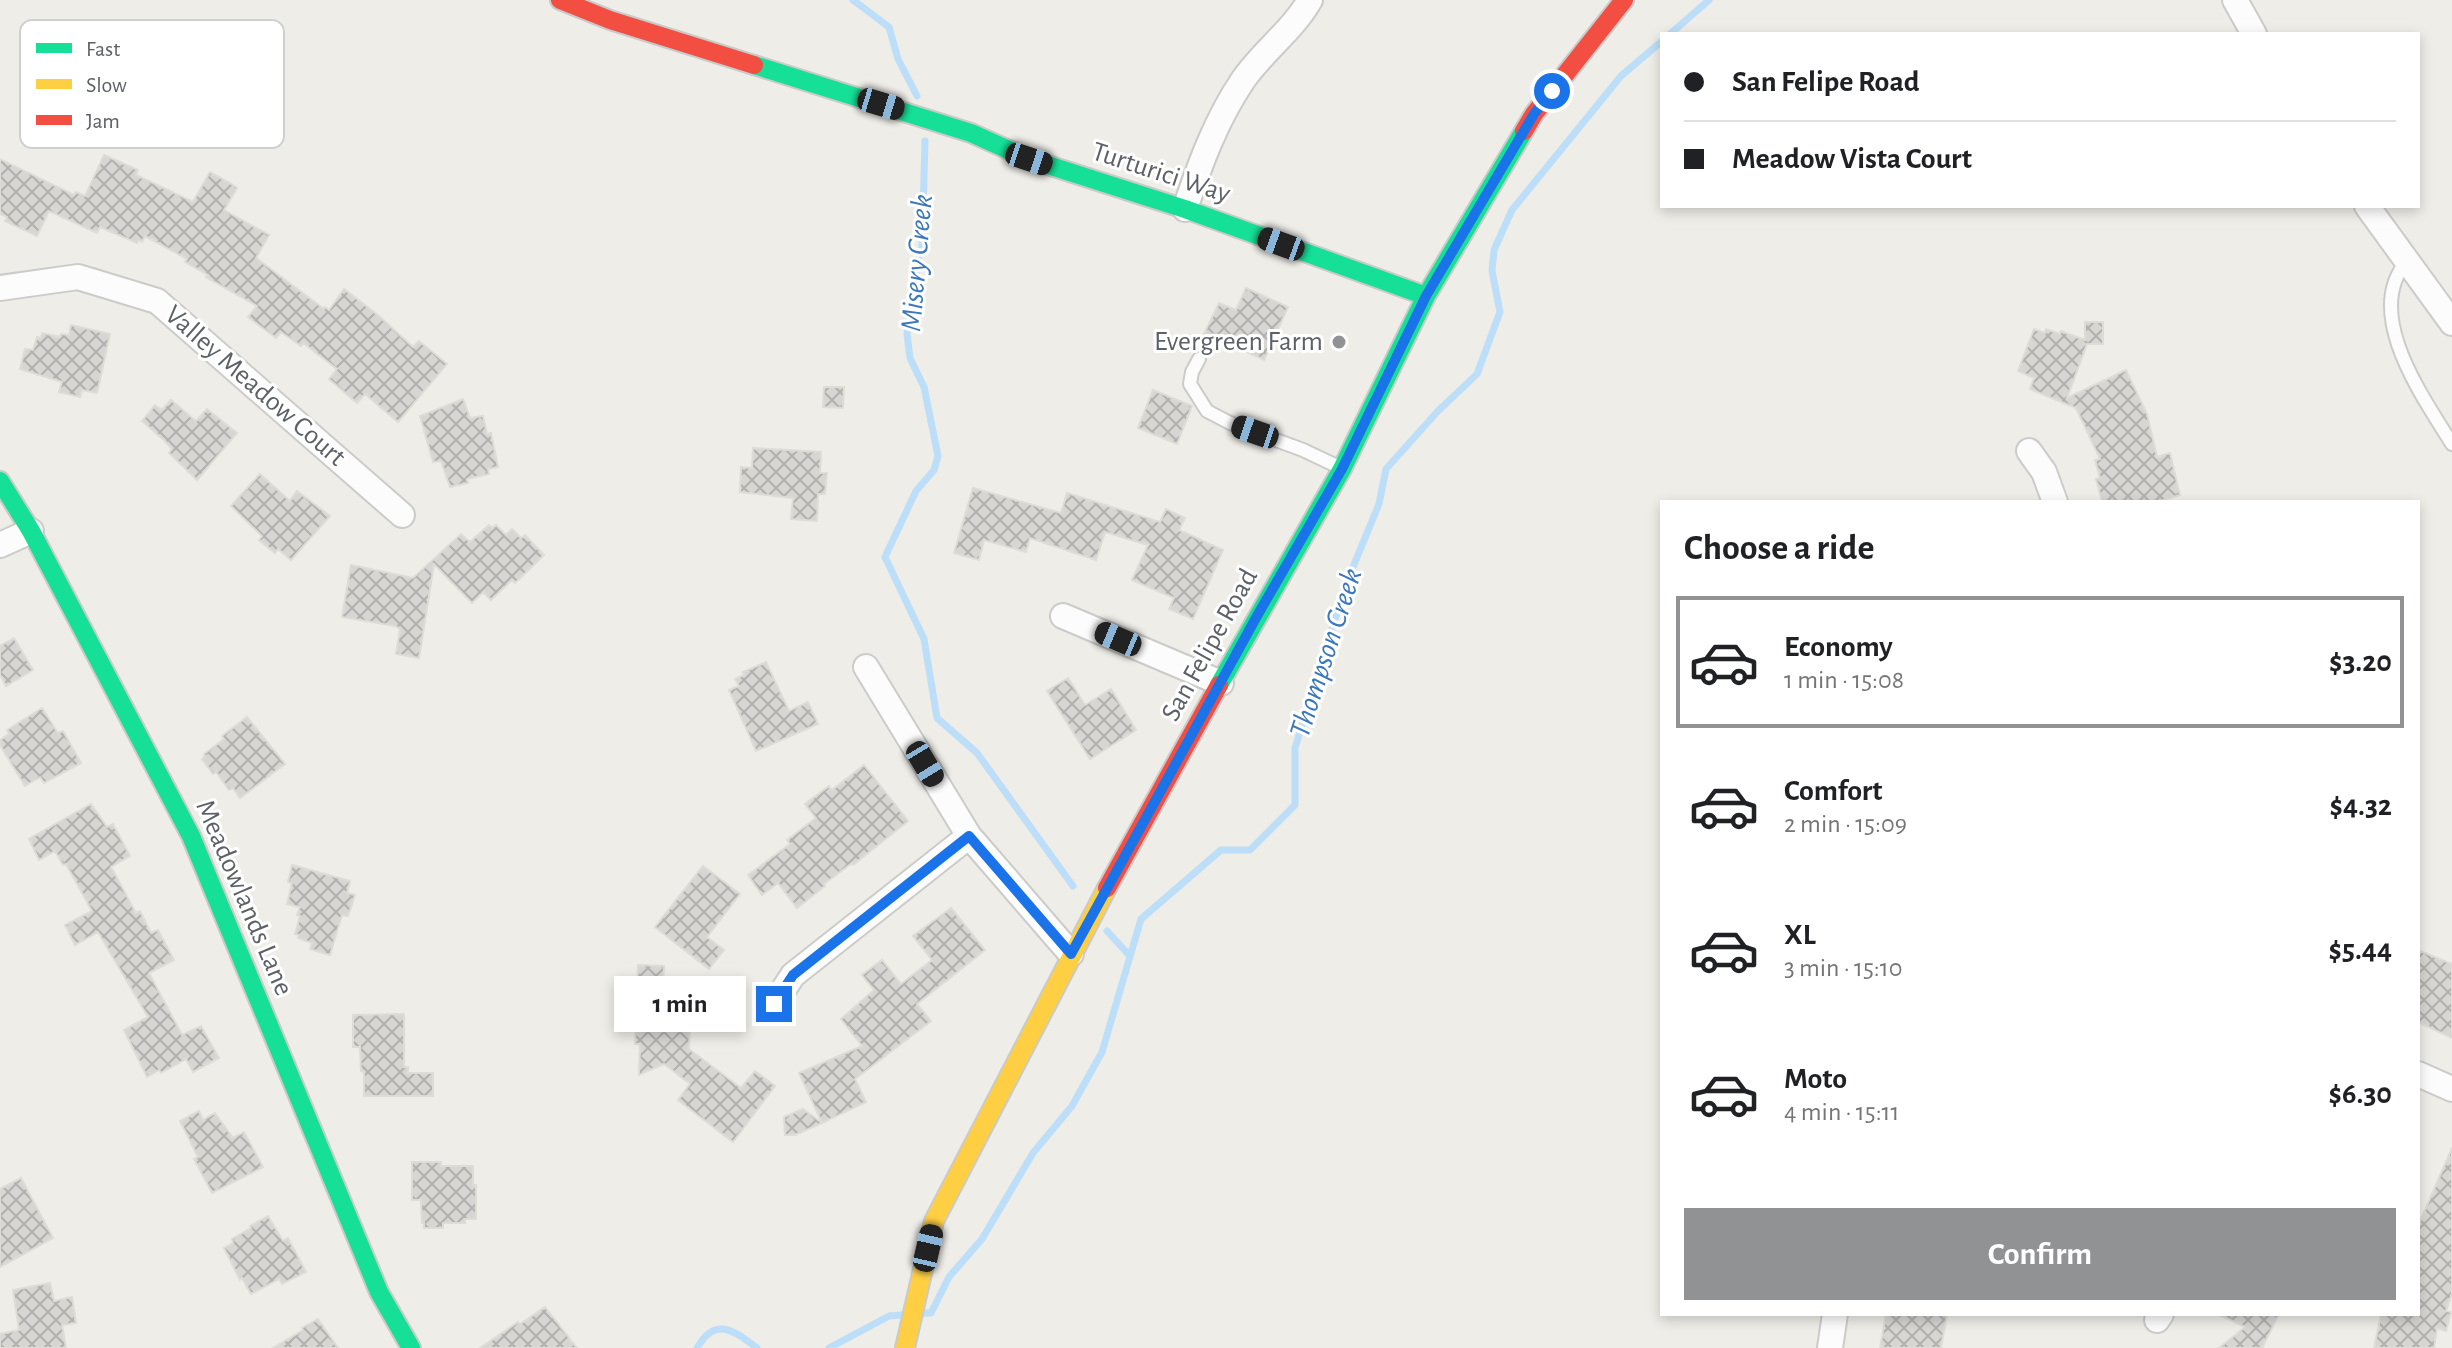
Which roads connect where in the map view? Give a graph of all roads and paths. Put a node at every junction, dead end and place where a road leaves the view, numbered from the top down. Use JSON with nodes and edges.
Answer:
{"nodes":[{"id":1,"x":560,"y":0,"type":"edge"},
{"id":2,"x":1310,"y":0,"type":"edge"},
{"id":3,"x":1624,"y":0,"type":"edge"},
{"id":4,"x":2235,"y":0,"type":"edge"},
{"id":5,"x":2253,"y":32,"type":"edge"},
{"id":6,"x":2369,"y":208,"type":"edge"},
{"id":7,"x":1185,"y":209,"type":"junction"},
{"id":8,"x":2408,"y":260,"type":"junction"},
{"id":9,"x":0,"y":288,"type":"edge"},
{"id":10,"x":1426,"y":296,"type":"junction"},
{"id":11,"x":2452,"y":323,"type":"edge"},
{"id":12,"x":1199,"y":359,"type":"dead end"},
{"id":13,"x":2452,"y":444,"type":"edge"},
{"id":14,"x":2029,"y":451,"type":"dead end"},
{"id":15,"x":1342,"y":469,"type":"junction"},
{"id":16,"x":0,"y":481,"type":"edge"},
{"id":17,"x":2054,"y":500,"type":"edge"},
{"id":18,"x":402,"y":515,"type":"dead end"},
{"id":19,"x":31,"y":531,"type":"junction"},
{"id":20,"x":0,"y":545,"type":"edge"},
{"id":21,"x":1063,"y":616,"type":"dead end"},
{"id":22,"x":866,"y":667,"type":"dead end"},
{"id":23,"x":1221,"y":683,"type":"junction"},
{"id":24,"x":969,"y":836,"type":"junction"},
{"id":25,"x":1071,"y":954,"type":"junction"},
{"id":26,"x":774,"y":1004,"type":"dead end"},
{"id":27,"x":2420,"y":1075,"type":"edge"},
{"id":28,"x":2452,"y":1089,"type":"edge"},
{"id":29,"x":1835,"y":1316,"type":"edge"},
{"id":30,"x":411,"y":1348,"type":"edge"},
{"id":31,"x":905,"y":1348,"type":"edge"},
{"id":32,"x":1830,"y":1348,"type":"edge"}],
"edges":[{"from":1,"to":7,"type":"street","name":"Turturici Way"},
{"from":2,"to":7,"type":"street"},
{"from":3,"to":10,"type":"street","name":"San Felipe Road"},
{"from":4,"to":5,"type":"street"},
{"from":6,"to":8,"type":"street"},
{"from":7,"to":10,"type":"street","name":"Turturici Way"},
{"from":8,"to":11,"type":"street"},
{"from":8,"to":13,"type":"lane"},
{"from":9,"to":18,"type":"street","name":"Valley Meadow Court"},
{"from":10,"to":15,"type":"street","name":"San Felipe Road"},
{"from":12,"to":15,"type":"lane"},
{"from":14,"to":17,"type":"street"},
{"from":15,"to":23,"type":"street","name":"San Felipe Road"},
{"from":16,"to":19,"type":"street","name":"Meadowlands Lane"},
{"from":19,"to":20,"type":"street"},
{"from":19,"to":30,"type":"street","name":"Meadowlands Lane"},
{"from":21,"to":23,"type":"street"},
{"from":22,"to":24,"type":"street"},
{"from":23,"to":25,"type":"street","name":"San Felipe Road"},
{"from":24,"to":25,"type":"street"},
{"from":24,"to":26,"type":"street"},
{"from":25,"to":31,"type":"street","name":"San Felipe Road"},
{"from":27,"to":28,"type":"street"},
{"from":29,"to":32,"type":"street"}]}
